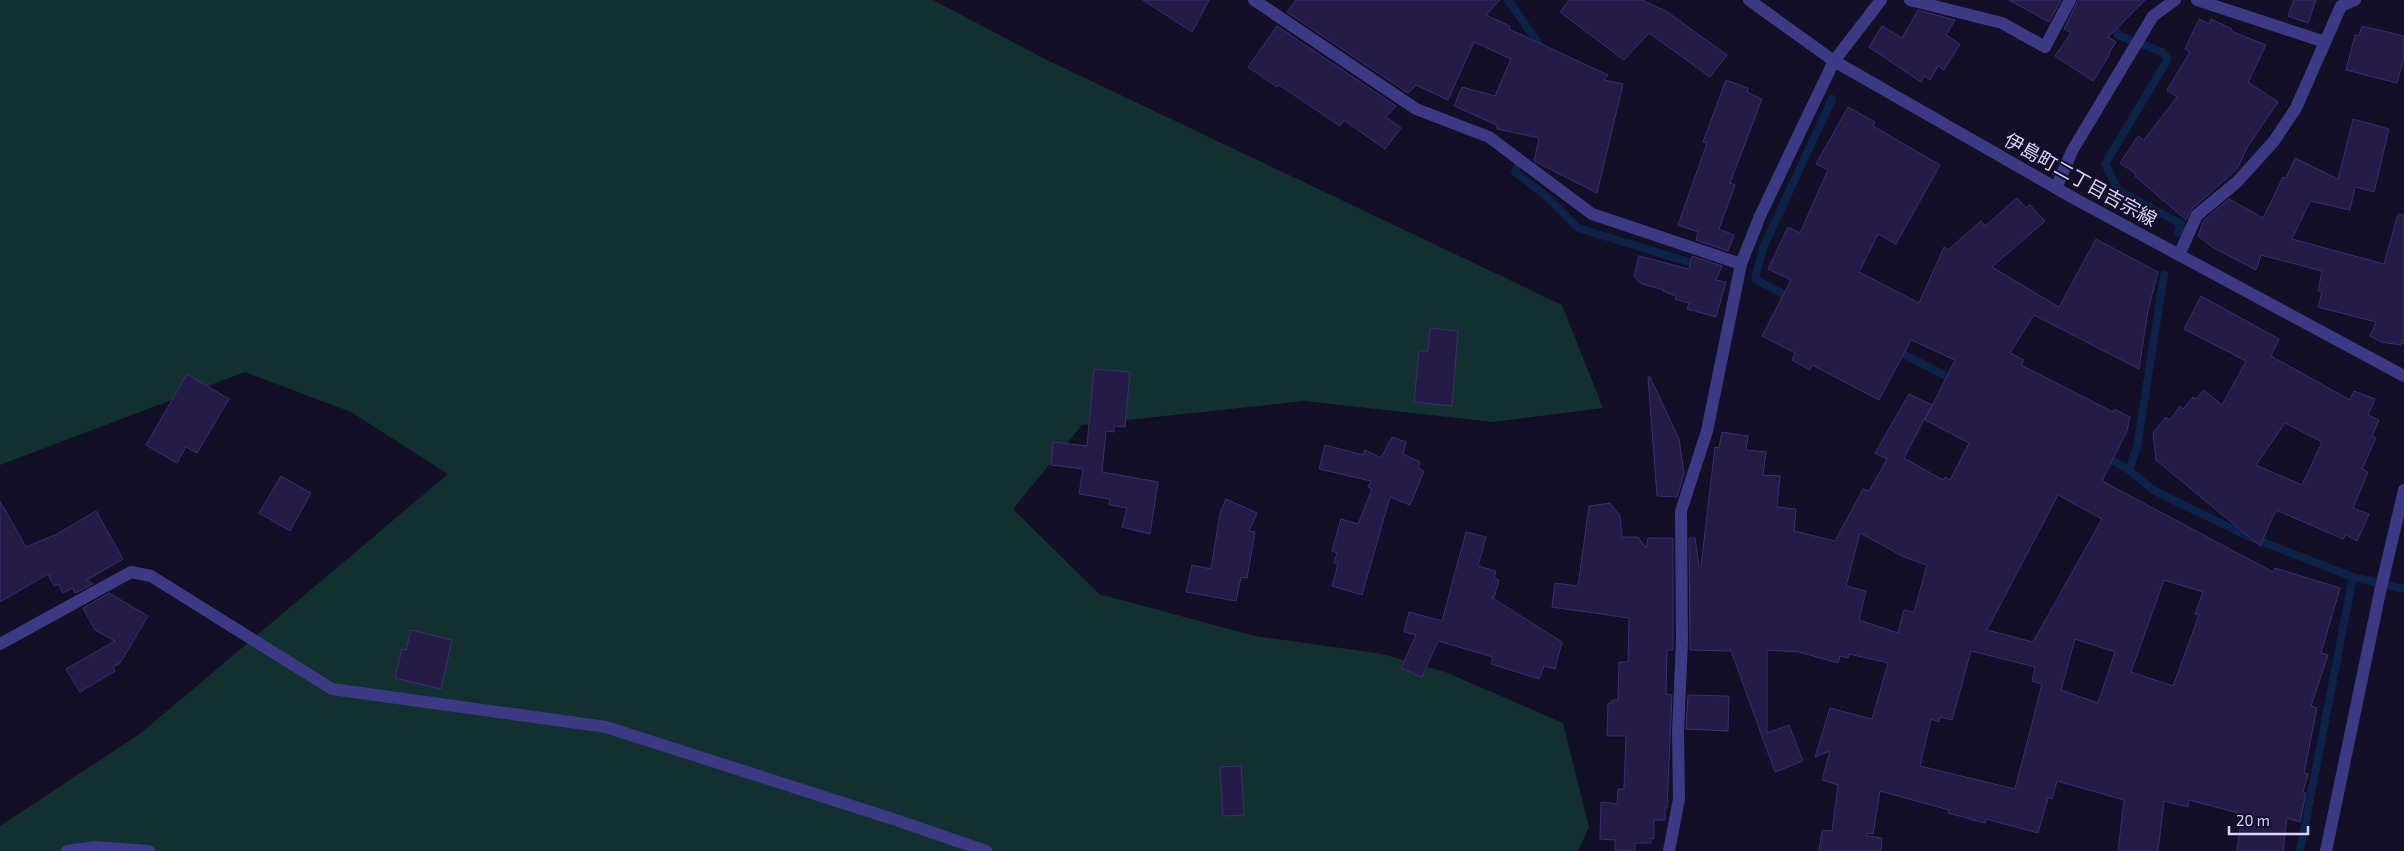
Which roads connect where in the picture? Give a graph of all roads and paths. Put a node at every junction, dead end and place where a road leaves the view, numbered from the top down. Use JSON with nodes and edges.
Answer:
{"nodes":[{"id":1,"x":1254,"y":0,"type":"edge"},
{"id":2,"x":1750,"y":0,"type":"edge"},
{"id":3,"x":1881,"y":0,"type":"edge"},
{"id":4,"x":1910,"y":0,"type":"edge"},
{"id":5,"x":2070,"y":0,"type":"edge"},
{"id":6,"x":2175,"y":0,"type":"edge"},
{"id":7,"x":2197,"y":0,"type":"edge"},
{"id":8,"x":2355,"y":0,"type":"edge"},
{"id":9,"x":2325,"y":42,"type":"junction"},
{"id":10,"x":1834,"y":61,"type":"junction"},
{"id":11,"x":2056,"y":188,"type":"junction"},
{"id":12,"x":2179,"y":255,"type":"junction"},
{"id":13,"x":1741,"y":264,"type":"junction"},
{"id":14,"x":2404,"y":376,"type":"edge"},
{"id":15,"x":2404,"y":490,"type":"edge"},
{"id":16,"x":0,"y":644,"type":"edge"},
{"id":17,"x":67,"y":851,"type":"edge"},
{"id":18,"x":149,"y":851,"type":"edge"},
{"id":19,"x":986,"y":851,"type":"edge"},
{"id":20,"x":1669,"y":851,"type":"edge"},
{"id":21,"x":2326,"y":851,"type":"edge"}],
"edges":[{"from":1,"to":13,"type":"street"},
{"from":2,"to":10,"type":"street","name":"伊島町二丁目吉宗線"},
{"from":3,"to":10,"type":"street"},
{"from":4,"to":5,"type":"street"},
{"from":6,"to":11,"type":"street"},
{"from":7,"to":9,"type":"street"},
{"from":8,"to":9,"type":"street"},
{"from":9,"to":12,"type":"street"},
{"from":10,"to":11,"type":"street","name":"伊島町二丁目吉宗線"},
{"from":10,"to":13,"type":"street"},
{"from":11,"to":12,"type":"street","name":"伊島町二丁目吉宗線"},
{"from":12,"to":14,"type":"street","name":"伊島町二丁目吉宗線"},
{"from":13,"to":20,"type":"street"},
{"from":15,"to":21,"type":"street"},
{"from":16,"to":19,"type":"street"},
{"from":17,"to":18,"type":"street"}]}
